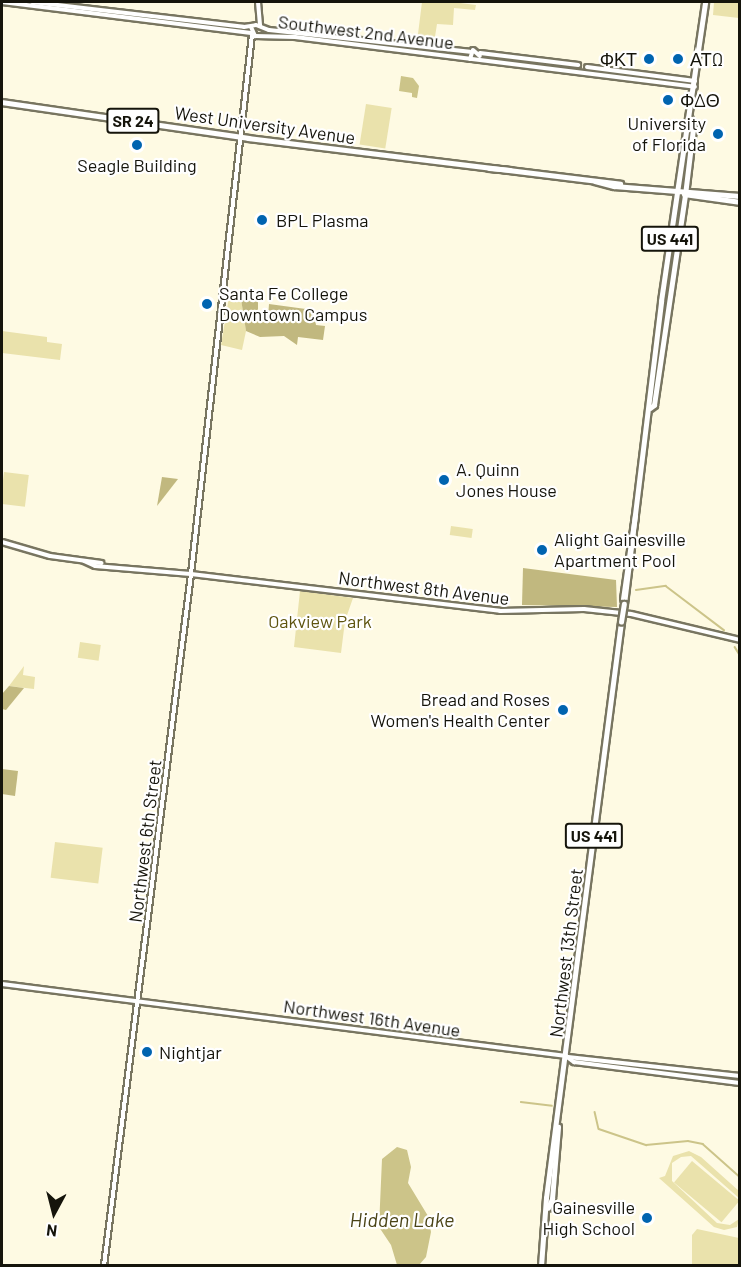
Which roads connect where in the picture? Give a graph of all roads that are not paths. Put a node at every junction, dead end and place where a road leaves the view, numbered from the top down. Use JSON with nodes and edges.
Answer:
{"nodes":[{"id":1,"x":2,"y":2,"type":"edge"},
{"id":2,"x":32,"y":2,"type":"edge"},
{"id":3,"x":258,"y":2,"type":"edge"},
{"id":4,"x":705,"y":2,"type":"edge"},
{"id":5,"x":258,"y":13,"type":"junction"},
{"id":6,"x":149,"y":18,"type":"junction"},
{"id":7,"x":252,"y":26,"type":"junction"},
{"id":8,"x":260,"y":27,"type":"junction"},
{"id":9,"x":252,"y":34,"type":"junction"},
{"id":10,"x":259,"y":35,"type":"junction"},
{"id":11,"x":253,"y":49,"type":"junction"},
{"id":12,"x":470,"y":52,"type":"junction"},
{"id":13,"x":480,"y":53,"type":"junction"},
{"id":14,"x":470,"y":59,"type":"junction"},
{"id":15,"x":479,"y":60,"type":"junction"},
{"id":16,"x":578,"y":65,"type":"junction"},
{"id":17,"x":587,"y":67,"type":"junction"},
{"id":18,"x":578,"y":72,"type":"junction"},
{"id":19,"x":585,"y":73,"type":"junction"},
{"id":20,"x":695,"y":84,"type":"junction"},
{"id":21,"x":2,"y":102,"type":"edge"},
{"id":22,"x":690,"y":119,"type":"junction"},
{"id":23,"x":242,"y":137,"type":"junction"},
{"id":24,"x":679,"y":191,"type":"junction"},
{"id":25,"x":685,"y":192,"type":"junction"},
{"id":26,"x":740,"y":196,"type":"edge"},
{"id":27,"x":740,"y":202,"type":"edge"},
{"id":28,"x":650,"y":408,"type":"junction"},
{"id":29,"x":2,"y":542,"type":"edge"},
{"id":30,"x":191,"y":574,"type":"junction"},
{"id":31,"x":740,"y":640,"type":"edge"},
{"id":32,"x":2,"y":984,"type":"edge"},
{"id":33,"x":138,"y":1001,"type":"junction"},
{"id":34,"x":567,"y":1057,"type":"junction"},
{"id":35,"x":674,"y":1068,"type":"junction"},
{"id":36,"x":713,"y":1073,"type":"junction"},
{"id":37,"x":672,"y":1074,"type":"junction"},
{"id":38,"x":740,"y":1077,"type":"edge"},
{"id":39,"x":711,"y":1079,"type":"junction"},
{"id":40,"x":740,"y":1083,"type":"edge"},
{"id":41,"x":558,"y":1127,"type":"junction"},
{"id":42,"x":551,"y":1158,"type":"junction"},
{"id":43,"x":552,"y":1199,"type":"junction"},
{"id":44,"x":548,"y":1208,"type":"junction"},
{"id":45,"x":104,"y":1266,"type":"edge"},
{"id":46,"x":541,"y":1266,"type":"edge"}],
"edges":[{"from":1,"to":6,"type":"street","name":"Southwest 2nd Avenue"},
{"from":2,"to":6,"type":"street","name":"Southwest 2nd Avenue"},
{"from":3,"to":5,"type":"street"},
{"from":4,"to":20,"type":"main road","number":"US 441"},
{"from":5,"to":7,"type":"street"},
{"from":5,"to":8,"type":"street"},
{"from":6,"to":7,"type":"street","name":"Southwest 2nd Avenue"},
{"from":6,"to":9,"type":"street","name":"Southwest 2nd Avenue"},
{"from":7,"to":8,"type":"street","name":"Southwest 2nd Avenue"},
{"from":7,"to":9,"type":"street"},
{"from":8,"to":10,"type":"street"},
{"from":8,"to":12,"type":"street","name":"Southwest 2nd Avenue"},
{"from":9,"to":10,"type":"street","name":"Southwest 2nd Avenue"},
{"from":9,"to":11,"type":"street"},
{"from":10,"to":11,"type":"street"},
{"from":10,"to":14,"type":"street","name":"Southwest 2nd Avenue"},
{"from":11,"to":23,"type":"street","name":"Northwest 6th Street"},
{"from":12,"to":13,"type":"street","name":"Southwest 2nd Avenue"},
{"from":12,"to":14,"type":"street"},
{"from":13,"to":15,"type":"street"},
{"from":13,"to":16,"type":"street"},
{"from":14,"to":15,"type":"street","name":"Southwest 2nd Avenue"},
{"from":15,"to":18,"type":"street"},
{"from":16,"to":17,"type":"street"},
{"from":16,"to":18,"type":"street"},
{"from":17,"to":19,"type":"street"},
{"from":17,"to":20,"type":"street"},
{"from":18,"to":19,"type":"street"},
{"from":19,"to":20,"type":"street"},
{"from":20,"to":22,"type":"main road","number":"US 441"},
{"from":21,"to":23,"type":"main road","name":"West University Avenue","number":"SR 24"},
{"from":22,"to":24,"type":"main road","number":"US 441"},
{"from":22,"to":25,"type":"main road","number":"US 441"},
{"from":23,"to":24,"type":"main road","name":"West University Avenue","number":"SR 24"},
{"from":23,"to":30,"type":"street","name":"Northwest 6th Street"},
{"from":24,"to":25,"type":"main road","name":"West University Avenue"},
{"from":24,"to":28,"type":"main road","name":"Northwest 13th Street","number":"US 441"},
{"from":25,"to":26,"type":"main road","name":"West University Avenue"},
{"from":25,"to":27,"type":"main road","name":"West University Avenue"},
{"from":25,"to":28,"type":"main road","name":"Northwest 13th Street","number":"US 441"},
{"from":28,"to":34,"type":"main road","name":"Northwest 13th Street","number":"US 441","bridge":true},
{"from":29,"to":30,"type":"street","name":"Northwest 8th Avenue"},
{"from":30,"to":31,"type":"street","name":"Northwest 8th Avenue"},
{"from":30,"to":33,"type":"street","name":"Northwest 6th Street"},
{"from":32,"to":33,"type":"street","name":"Northwest 16th Avenue"},
{"from":33,"to":34,"type":"street","name":"Northwest 16th Avenue"},
{"from":33,"to":45,"type":"street","name":"Northwest 6th Street"},
{"from":34,"to":35,"type":"street","name":"Northwest 16th Avenue"},
{"from":34,"to":37,"type":"street"},
{"from":34,"to":41,"type":"main road","name":"Northwest 13th Street","number":"US 441"},
{"from":35,"to":36,"type":"street","name":"Northwest 16th Avenue"},
{"from":35,"to":37,"type":"street"},
{"from":36,"to":38,"type":"street","name":"Northwest 16th Avenue"},
{"from":36,"to":39,"type":"street"},
{"from":37,"to":39,"type":"street"},
{"from":39,"to":40,"type":"street"},
{"from":41,"to":42,"type":"main road","name":"Northwest 13th Street","number":"US 441"},
{"from":41,"to":43,"type":"main road","name":"Northwest 13th Street","number":"US 441"},
{"from":42,"to":43,"type":"main road"},
{"from":42,"to":44,"type":"main road","name":"Northwest 13th Street","number":"US 441"},
{"from":43,"to":44,"type":"main road","name":"Northwest 13th Street","number":"US 441"},
{"from":44,"to":46,"type":"main road","name":"Northwest 13th Street","number":"US 441"}]}
